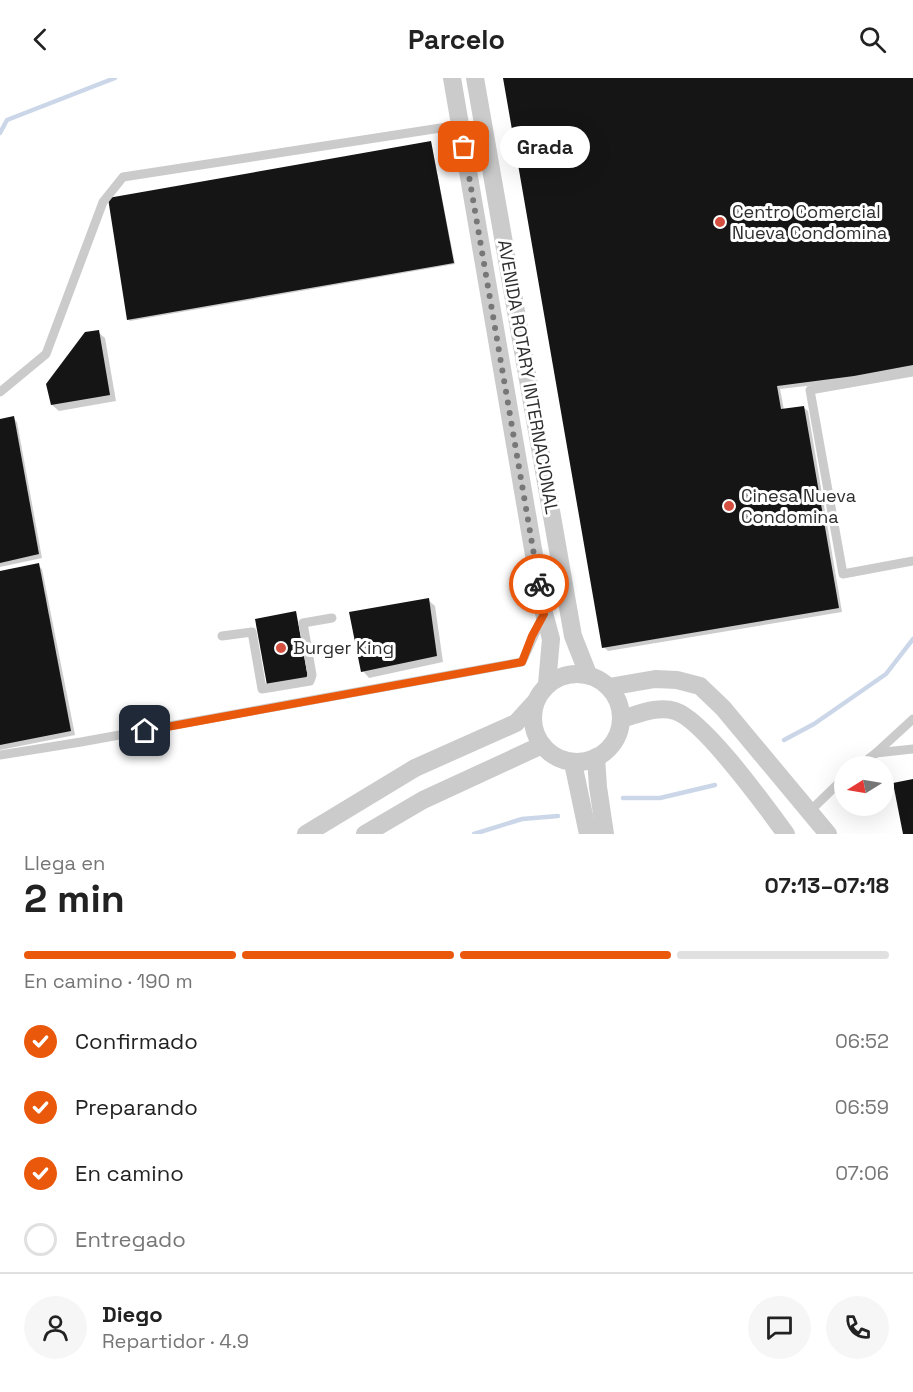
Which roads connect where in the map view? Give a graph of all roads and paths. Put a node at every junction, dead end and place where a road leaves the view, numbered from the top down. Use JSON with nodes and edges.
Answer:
{"nodes":[{"id":1,"x":452,"y":78,"type":"edge"},
{"id":2,"x":475,"y":78,"type":"edge"},
{"id":3,"x":460,"y":125,"type":"junction"},
{"id":4,"x":913,"y":372,"type":"edge"},
{"id":5,"x":0,"y":392,"type":"edge"},
{"id":6,"x":515,"y":441,"type":"junction"},
{"id":7,"x":545,"y":478,"type":"junction"},
{"id":8,"x":913,"y":561,"type":"edge"},
{"id":9,"x":544,"y":614,"type":"junction"},
{"id":10,"x":332,"y":618,"type":"dead end"},
{"id":11,"x":222,"y":636,"type":"dead end"},
{"id":12,"x":588,"y":674,"type":"junction"},
{"id":13,"x":547,"y":684,"type":"junction"},
{"id":14,"x":609,"y":687,"type":"junction"},
{"id":15,"x":536,"y":700,"type":"junction"},
{"id":16,"x":621,"y":719,"type":"junction"},
{"id":17,"x":913,"y":719,"type":"edge"},
{"id":18,"x":542,"y":745,"type":"junction"},
{"id":19,"x":913,"y":749,"type":"edge"},
{"id":20,"x":876,"y":753,"type":"junction"},
{"id":21,"x":0,"y":755,"type":"edge"},
{"id":22,"x":872,"y":756,"type":"edge"},
{"id":23,"x":596,"y":757,"type":"junction"},
{"id":24,"x":573,"y":763,"type":"junction"},
{"id":25,"x":834,"y":788,"type":"edge"},
{"id":26,"x":810,"y":811,"type":"junction"},
{"id":27,"x":306,"y":834,"type":"edge"},
{"id":28,"x":365,"y":834,"type":"edge"},
{"id":29,"x":588,"y":834,"type":"edge"},
{"id":30,"x":605,"y":834,"type":"edge"},
{"id":31,"x":786,"y":834,"type":"edge"},
{"id":32,"x":828,"y":834,"type":"edge"}],
"edges":[{"from":1,"to":3,"type":"street","name":"AVENIDA ROTARY INTERNACIONAL"},
{"from":2,"to":7,"type":"street","name":"AVENIDA ROTARY INTERNACIONAL"},
{"from":3,"to":5,"type":"lane"},
{"from":3,"to":6,"type":"street","name":"AVENIDA ROTARY INTERNACIONAL"},
{"from":4,"to":8,"type":"lane"},
{"from":6,"to":7,"type":"street"},
{"from":6,"to":9,"type":"street","name":"AVENIDA ROTARY INTERNACIONAL"},
{"from":7,"to":12,"type":"street","name":"AVENIDA ROTARY INTERNACIONAL"},
{"from":9,"to":13,"type":"street","name":"AVENIDA ROTARY INTERNACIONAL"},
{"from":9,"to":21,"type":"lane"},
{"from":10,"to":11,"type":"lane"},
{"from":12,"to":13,"type":"street"},
{"from":12,"to":14,"type":"street"},
{"from":13,"to":15,"type":"street"},
{"from":14,"to":16,"type":"street"},
{"from":14,"to":26,"type":"street"},
{"from":15,"to":18,"type":"street"},
{"from":15,"to":27,"type":"street"},
{"from":16,"to":23,"type":"street"},
{"from":16,"to":31,"type":"street"},
{"from":17,"to":20,"type":"lane"},
{"from":18,"to":24,"type":"street"},
{"from":18,"to":28,"type":"street"},
{"from":19,"to":20,"type":"lane"},
{"from":20,"to":22,"type":"lane"},
{"from":23,"to":24,"type":"street"},
{"from":23,"to":30,"type":"street"},
{"from":24,"to":29,"type":"street"},
{"from":25,"to":26,"type":"lane"},
{"from":26,"to":32,"type":"street"}]}
